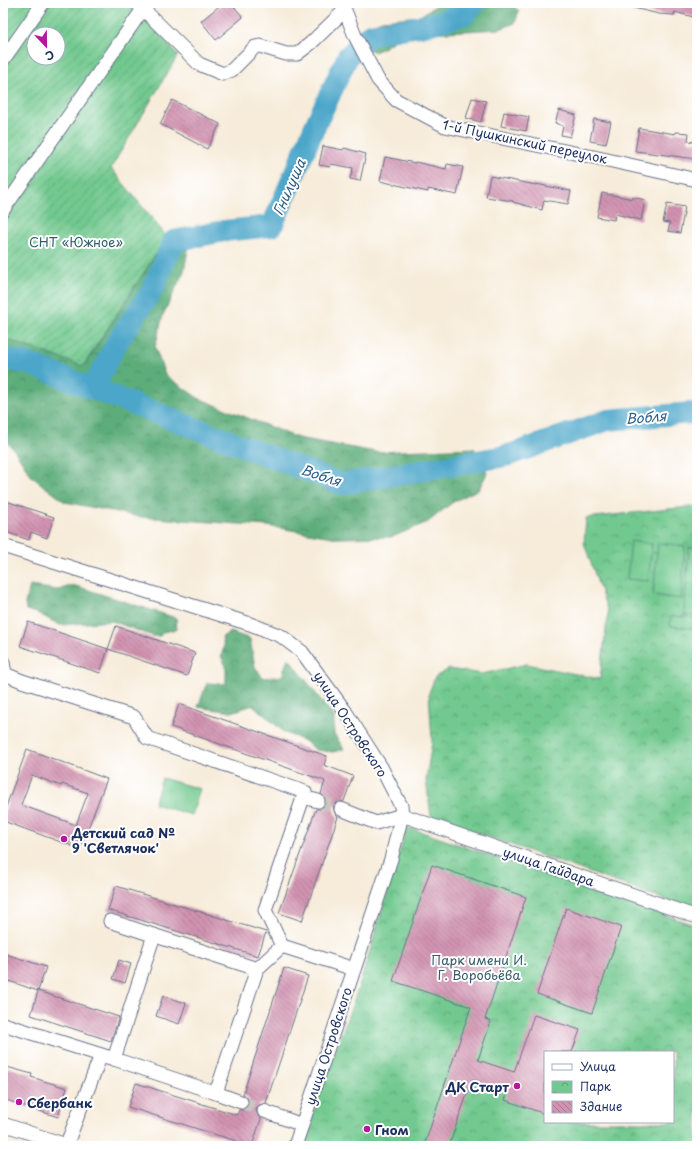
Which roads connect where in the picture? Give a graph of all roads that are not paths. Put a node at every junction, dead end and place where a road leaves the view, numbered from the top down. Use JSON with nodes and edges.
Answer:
{"nodes":[{"id":1,"x":43,"y":3,"type":"edge"},
{"id":2,"x":140,"y":6,"type":"edge"},
{"id":3,"x":343,"y":7,"type":"edge"},
{"id":4,"x":3,"y":60,"type":"edge"},
{"id":5,"x":697,"y":180,"type":"edge"},
{"id":6,"x":3,"y":210,"type":"edge"},
{"id":7,"x":3,"y":546,"type":"edge"},
{"id":8,"x":3,"y":662,"type":"edge"},
{"id":9,"x":303,"y":798,"type":"junction"},
{"id":10,"x":318,"y":801,"type":"tunnel mouth"},
{"id":11,"x":341,"y":809,"type":"tunnel mouth"},
{"id":12,"x":402,"y":815,"type":"junction"},
{"id":13,"x":697,"y":917,"type":"edge"},
{"id":14,"x":110,"y":921,"type":"dead end"},
{"id":15,"x":154,"y":935,"type":"junction"},
{"id":16,"x":282,"y":946,"type":"junction"},
{"id":17,"x":257,"y":969,"type":"junction"},
{"id":18,"x":354,"y":969,"type":"junction"},
{"id":19,"x":3,"y":1024,"type":"edge"},
{"id":20,"x":101,"y":1055,"type":"junction"},
{"id":21,"x":114,"y":1059,"type":"junction"},
{"id":22,"x":216,"y":1093,"type":"junction"},
{"id":23,"x":241,"y":1102,"type":"tunnel mouth"},
{"id":24,"x":264,"y":1111,"type":"tunnel mouth"},
{"id":25,"x":3,"y":1124,"type":"edge"},
{"id":26,"x":302,"y":1125,"type":"junction"},
{"id":27,"x":68,"y":1146,"type":"edge"},
{"id":28,"x":294,"y":1146,"type":"edge"}],
"edges":[{"from":1,"to":4,"type":"street"},
{"from":2,"to":3,"type":"street"},
{"from":2,"to":6,"type":"street"},
{"from":3,"to":5,"type":"street","name":"1-й Пушкинский переулок"},
{"from":7,"to":12,"type":"street","name":"улица Островского"},
{"from":8,"to":9,"type":"street"},
{"from":9,"to":10,"type":"street"},
{"from":9,"to":16,"type":"street"},
{"from":11,"to":12,"type":"street"},
{"from":12,"to":13,"type":"street","name":"улица Гайдара"},
{"from":12,"to":18,"type":"street","name":"улица Островского"},
{"from":14,"to":15,"type":"street"},
{"from":15,"to":17,"type":"street"},
{"from":15,"to":21,"type":"street"},
{"from":16,"to":17,"type":"street"},
{"from":16,"to":18,"type":"street"},
{"from":17,"to":22,"type":"street"},
{"from":18,"to":26,"type":"street","name":"улица Островского"},
{"from":19,"to":20,"type":"street"},
{"from":20,"to":21,"type":"street"},
{"from":20,"to":27,"type":"street"},
{"from":21,"to":22,"type":"street"},
{"from":22,"to":23,"type":"street"},
{"from":24,"to":26,"type":"street"},
{"from":25,"to":27,"type":"street"},
{"from":26,"to":28,"type":"street","name":"улица Островского"}]}
